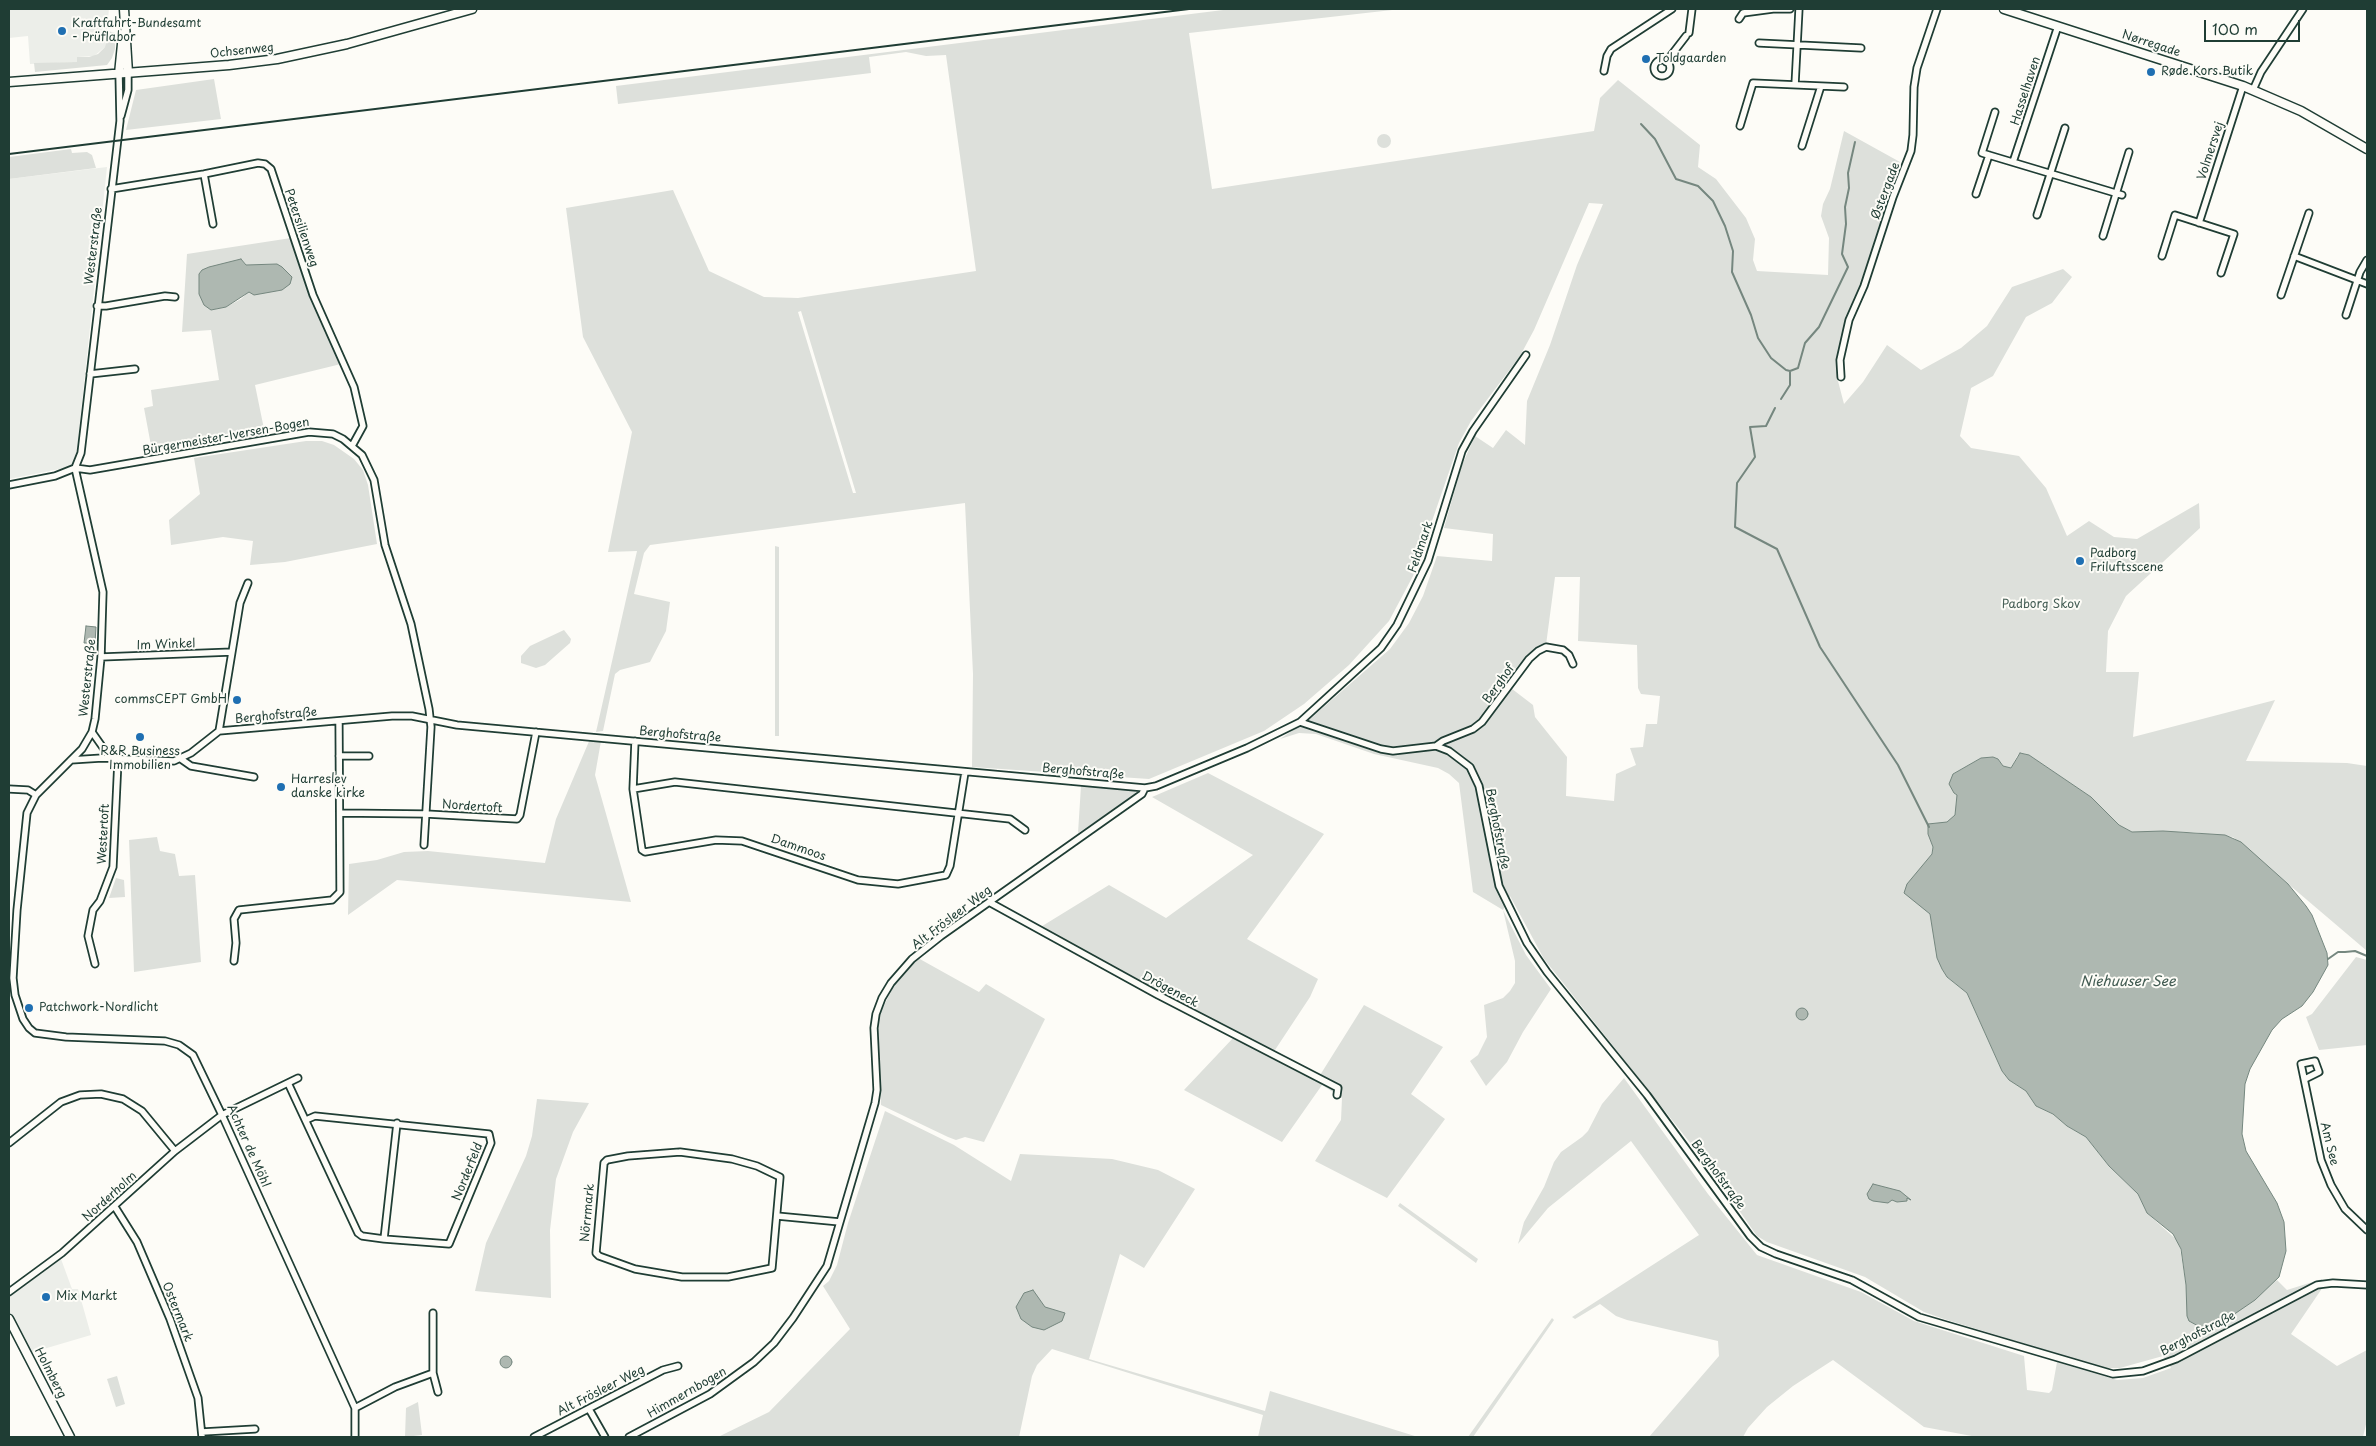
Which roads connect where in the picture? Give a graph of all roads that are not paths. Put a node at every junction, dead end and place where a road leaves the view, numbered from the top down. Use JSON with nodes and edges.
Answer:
{"nodes":[{"id":1,"x":124,"y":9,"type":"edge"},
{"id":2,"x":472,"y":9,"type":"edge"},
{"id":3,"x":1672,"y":9,"type":"edge"},
{"id":4,"x":1692,"y":9,"type":"edge"},
{"id":5,"x":1772,"y":9,"type":"edge"},
{"id":6,"x":1790,"y":9,"type":"edge"},
{"id":7,"x":1799,"y":9,"type":"edge"},
{"id":8,"x":1937,"y":9,"type":"edge"},
{"id":9,"x":2004,"y":9,"type":"edge"},
{"id":10,"x":2303,"y":9,"type":"edge"},
{"id":11,"x":1739,"y":19,"type":"dead end"},
{"id":12,"x":2058,"y":26,"type":"junction"},
{"id":13,"x":124,"y":29,"type":"junction"},
{"id":14,"x":1759,"y":43,"type":"dead end"},
{"id":15,"x":1797,"y":45,"type":"junction"},
{"id":16,"x":1862,"y":48,"type":"dead end"},
{"id":17,"x":1666,"y":62,"type":"dead end"},
{"id":18,"x":1604,"y":71,"type":"dead end"},
{"id":19,"x":128,"y":73,"type":"junction"},
{"id":20,"x":119,"y":74,"type":"junction"},
{"id":21,"x":9,"y":82,"type":"edge"},
{"id":22,"x":1795,"y":85,"type":"junction"},
{"id":23,"x":1821,"y":86,"type":"junction"},
{"id":24,"x":2242,"y":86,"type":"junction"},
{"id":25,"x":1844,"y":87,"type":"dead end"},
{"id":26,"x":2253,"y":90,"type":"junction"},
{"id":27,"x":1995,"y":112,"type":"dead end"},
{"id":28,"x":120,"y":121,"type":"junction"},
{"id":29,"x":1740,"y":126,"type":"dead end"},
{"id":30,"x":2065,"y":128,"type":"dead end"},
{"id":31,"x":1802,"y":146,"type":"dead end"},
{"id":32,"x":2367,"y":149,"type":"edge"},
{"id":33,"x":2129,"y":152,"type":"dead end"},
{"id":34,"x":1989,"y":155,"type":"junction"},
{"id":35,"x":2013,"y":162,"type":"junction"},
{"id":36,"x":204,"y":174,"type":"junction"},
{"id":37,"x":2050,"y":174,"type":"junction"},
{"id":38,"x":111,"y":189,"type":"junction"},
{"id":39,"x":1976,"y":194,"type":"dead end"},
{"id":40,"x":2119,"y":195,"type":"junction"},
{"id":41,"x":2037,"y":214,"type":"dead end"},
{"id":42,"x":2309,"y":214,"type":"dead end"},
{"id":43,"x":2199,"y":222,"type":"junction"},
{"id":44,"x":213,"y":224,"type":"dead end"},
{"id":45,"x":2103,"y":236,"type":"dead end"},
{"id":46,"x":2162,"y":256,"type":"dead end"},
{"id":47,"x":2294,"y":256,"type":"junction"},
{"id":48,"x":2367,"y":260,"type":"edge"},
{"id":49,"x":2221,"y":273,"type":"dead end"},
{"id":50,"x":2358,"y":281,"type":"junction"},
{"id":51,"x":2367,"y":284,"type":"edge"},
{"id":52,"x":2281,"y":294,"type":"dead end"},
{"id":53,"x":174,"y":297,"type":"dead end"},
{"id":54,"x":97,"y":306,"type":"junction"},
{"id":55,"x":2346,"y":315,"type":"dead end"},
{"id":56,"x":1526,"y":355,"type":"dead end"},
{"id":57,"x":135,"y":369,"type":"dead end"},
{"id":58,"x":90,"y":374,"type":"junction"},
{"id":59,"x":1841,"y":377,"type":"dead end"},
{"id":60,"x":352,"y":446,"type":"junction"},
{"id":61,"x":75,"y":468,"type":"junction"},
{"id":62,"x":9,"y":485,"type":"edge"},
{"id":63,"x":248,"y":583,"type":"dead end"},
{"id":64,"x":232,"y":652,"type":"junction"},
{"id":65,"x":101,"y":658,"type":"junction"},
{"id":66,"x":1573,"y":664,"type":"dead end"},
{"id":67,"x":430,"y":720,"type":"junction"},
{"id":68,"x":339,"y":721,"type":"junction"},
{"id":69,"x":1300,"y":722,"type":"junction"},
{"id":70,"x":219,"y":731,"type":"junction"},
{"id":71,"x":92,"y":732,"type":"junction"},
{"id":72,"x":536,"y":732,"type":"junction"},
{"id":73,"x":635,"y":740,"type":"junction"},
{"id":74,"x":1436,"y":746,"type":"junction"},
{"id":75,"x":339,"y":756,"type":"junction"},
{"id":76,"x":368,"y":756,"type":"dead end"},
{"id":77,"x":114,"y":759,"type":"junction"},
{"id":78,"x":181,"y":759,"type":"junction"},
{"id":79,"x":71,"y":760,"type":"junction"},
{"id":80,"x":965,"y":772,"type":"junction"},
{"id":81,"x":254,"y":777,"type":"dead end"},
{"id":82,"x":1146,"y":788,"type":"junction"},
{"id":83,"x":9,"y":789,"type":"edge"},
{"id":84,"x":633,"y":789,"type":"junction"},
{"id":85,"x":36,"y":795,"type":"junction"},
{"id":86,"x":340,"y":813,"type":"junction"},
{"id":87,"x":426,"y":814,"type":"junction"},
{"id":88,"x":959,"y":814,"type":"junction"},
{"id":89,"x":1025,"y":830,"type":"dead end"},
{"id":90,"x":424,"y":845,"type":"dead end"},
{"id":91,"x":988,"y":902,"type":"junction"},
{"id":92,"x":234,"y":962,"type":"dead end"},
{"id":93,"x":95,"y":964,"type":"dead end"},
{"id":94,"x":12,"y":996,"type":"edge"},
{"id":95,"x":298,"y":1078,"type":"dead end"},
{"id":96,"x":2304,"y":1079,"type":"dead end"},
{"id":97,"x":288,"y":1083,"type":"junction"},
{"id":98,"x":1337,"y":1095,"type":"dead end"},
{"id":99,"x":222,"y":1115,"type":"junction"},
{"id":100,"x":306,"y":1120,"type":"junction"},
{"id":101,"x":397,"y":1123,"type":"junction"},
{"id":102,"x":9,"y":1143,"type":"edge"},
{"id":103,"x":175,"y":1151,"type":"junction"},
{"id":104,"x":115,"y":1207,"type":"junction"},
{"id":105,"x":777,"y":1216,"type":"junction"},
{"id":106,"x":840,"y":1222,"type":"junction"},
{"id":107,"x":2367,"y":1230,"type":"edge"},
{"id":108,"x":384,"y":1239,"type":"junction"},
{"id":109,"x":2367,"y":1285,"type":"edge"},
{"id":110,"x":9,"y":1292,"type":"edge"},
{"id":111,"x":433,"y":1313,"type":"dead end"},
{"id":112,"x":793,"y":1318,"type":"joint"},
{"id":113,"x":9,"y":1319,"type":"edge"},
{"id":114,"x":678,"y":1366,"type":"dead end"},
{"id":115,"x":433,"y":1373,"type":"junction"},
{"id":116,"x":438,"y":1392,"type":"dead end"},
{"id":117,"x":355,"y":1408,"type":"junction"},
{"id":118,"x":589,"y":1409,"type":"junction"},
{"id":119,"x":255,"y":1429,"type":"dead end"},
{"id":120,"x":202,"y":1435,"type":"edge"},
{"id":121,"x":70,"y":1437,"type":"edge"},
{"id":122,"x":355,"y":1437,"type":"edge"},
{"id":123,"x":534,"y":1437,"type":"edge"},
{"id":124,"x":605,"y":1437,"type":"edge"},
{"id":125,"x":629,"y":1437,"type":"edge"}],
"edges":[{"from":1,"to":13,"type":"main road"},
{"from":2,"to":19,"type":"main road","name":"Ochsenweg"},
{"from":3,"to":18,"type":"street"},
{"from":4,"to":17,"type":"street"},
{"from":5,"to":6,"type":"street"},
{"from":5,"to":11,"type":"street"},
{"from":7,"to":15,"type":"street"},
{"from":8,"to":59,"type":"street","name":"Østergade"},
{"from":9,"to":12,"type":"main road","name":"Nørregade"},
{"from":10,"to":26,"type":"street"},
{"from":12,"to":24,"type":"main road","name":"Nørregade"},
{"from":12,"to":35,"type":"street","name":"Hasselhaven"},
{"from":13,"to":19,"type":"main road"},
{"from":13,"to":20,"type":"main road"},
{"from":14,"to":15,"type":"street"},
{"from":15,"to":16,"type":"street"},
{"from":15,"to":22,"type":"street"},
{"from":19,"to":20,"type":"main road","name":"Ochsenweg"},
{"from":19,"to":28,"type":"street","name":"Westerstraße"},
{"from":20,"to":21,"type":"main road","name":"Ochsenweg"},
{"from":20,"to":28,"type":"street","name":"Westerstraße"},
{"from":22,"to":23,"type":"street"},
{"from":22,"to":29,"type":"street"},
{"from":23,"to":25,"type":"street"},
{"from":23,"to":31,"type":"street"},
{"from":24,"to":26,"type":"main road","name":"Nørregade"},
{"from":24,"to":43,"type":"street","name":"Volmersvej"},
{"from":26,"to":32,"type":"main road","name":"Nørregade"},
{"from":27,"to":34,"type":"street","name":"Hasselhaven"},
{"from":28,"to":38,"type":"street","name":"Westerstraße"},
{"from":30,"to":37,"type":"street"},
{"from":33,"to":40,"type":"street"},
{"from":34,"to":35,"type":"street"},
{"from":34,"to":39,"type":"street","name":"Hasselhaven"},
{"from":35,"to":37,"type":"street"},
{"from":36,"to":38,"type":"street","name":"Petersilienweg"},
{"from":36,"to":44,"type":"street"},
{"from":36,"to":60,"type":"street","name":"Petersilienweg"},
{"from":37,"to":40,"type":"street"},
{"from":37,"to":41,"type":"street"},
{"from":38,"to":54,"type":"street","name":"Westerstraße"},
{"from":40,"to":45,"type":"street"},
{"from":42,"to":47,"type":"street"},
{"from":43,"to":46,"type":"street"},
{"from":43,"to":49,"type":"street"},
{"from":47,"to":50,"type":"street"},
{"from":47,"to":52,"type":"street"},
{"from":48,"to":50,"type":"street"},
{"from":50,"to":51,"type":"street"},
{"from":50,"to":55,"type":"street"},
{"from":53,"to":54,"type":"street"},
{"from":54,"to":58,"type":"street","name":"Westerstraße"},
{"from":56,"to":69,"type":"street","name":"Feldmark"},
{"from":57,"to":58,"type":"street"},
{"from":58,"to":61,"type":"street","name":"Westerstraße"},
{"from":60,"to":61,"type":"street","name":"Bürgermeister-Iversen-Bogen"},
{"from":60,"to":67,"type":"street","name":"Bürgermeister-Iversen-Bogen"},
{"from":61,"to":62,"type":"street"},
{"from":61,"to":65,"type":"street","name":"Westerstraße"},
{"from":63,"to":64,"type":"street"},
{"from":64,"to":65,"type":"street","name":"Im Winkel"},
{"from":64,"to":70,"type":"street"},
{"from":65,"to":71,"type":"street","name":"Westerstraße"},
{"from":66,"to":74,"type":"street","name":"Berghof"},
{"from":67,"to":68,"type":"street","name":"Berghofstraße"},
{"from":67,"to":72,"type":"street","name":"Berghofstraße"},
{"from":67,"to":87,"type":"street","name":"Bürgermeister-Iversen-Bogen"},
{"from":68,"to":70,"type":"street","name":"Berghofstraße"},
{"from":68,"to":75,"type":"street"},
{"from":69,"to":74,"type":"street"},
{"from":69,"to":82,"type":"street","name":"Berghofstraße"},
{"from":70,"to":78,"type":"street","name":"Berghofstraße"},
{"from":71,"to":77,"type":"street"},
{"from":71,"to":79,"type":"street","name":"Westerstraße"},
{"from":72,"to":73,"type":"street","name":"Berghofstraße"},
{"from":72,"to":87,"type":"street","name":"Nordertoft"},
{"from":73,"to":80,"type":"street","name":"Berghofstraße"},
{"from":73,"to":84,"type":"street","name":"Dammoos"},
{"from":74,"to":109,"type":"street","name":"Berghofstraße"},
{"from":75,"to":76,"type":"street"},
{"from":75,"to":86,"type":"street"},
{"from":77,"to":78,"type":"street"},
{"from":77,"to":79,"type":"street"},
{"from":77,"to":93,"type":"street","name":"Westertoft"},
{"from":78,"to":81,"type":"street"},
{"from":79,"to":85,"type":"street","name":"Westerstraße"},
{"from":80,"to":82,"type":"street","name":"Berghofstraße"},
{"from":80,"to":88,"type":"street","name":"Dammoos"},
{"from":82,"to":91,"type":"street","name":"Alt Frösleer Weg"},
{"from":83,"to":85,"type":"street"},
{"from":84,"to":88,"type":"street"},
{"from":84,"to":88,"type":"street","name":"Dammoos"},
{"from":85,"to":94,"type":"street","name":"Westerstraße"},
{"from":86,"to":87,"type":"street"},
{"from":86,"to":92,"type":"street"},
{"from":87,"to":90,"type":"street","name":"Bürgermeister-Iversen-Bogen"},
{"from":88,"to":89,"type":"street"},
{"from":91,"to":98,"type":"street","name":"Drögeneck"},
{"from":91,"to":106,"type":"street","name":"Alt Frösleer Weg"},
{"from":94,"to":99,"type":"street","name":"Achter de Möhl"},
{"from":95,"to":97,"type":"street"},
{"from":96,"to":107,"type":"street","name":"Am See"},
{"from":97,"to":99,"type":"street"},
{"from":97,"to":100,"type":"street","name":"Norderfeld"},
{"from":99,"to":103,"type":"street","name":"Norderholm"},
{"from":99,"to":117,"type":"street","name":"Achter de Möhl"},
{"from":100,"to":101,"type":"street","name":"Norderfeld"},
{"from":100,"to":108,"type":"street","name":"Norderfeld"},
{"from":101,"to":108,"type":"street"},
{"from":101,"to":108,"type":"street","name":"Norderfeld"},
{"from":102,"to":103,"type":"street"},
{"from":103,"to":104,"type":"street","name":"Norderholm"},
{"from":104,"to":110,"type":"street","name":"Norderholm"},
{"from":104,"to":120,"type":"street","name":"Ostermark"},
{"from":105,"to":105,"type":"street","name":"Nörrmark"},
{"from":105,"to":106,"type":"street"},
{"from":106,"to":112,"type":"street","name":"Alt Frösleer Weg"},
{"from":111,"to":115,"type":"street"},
{"from":112,"to":125,"type":"street","name":"Himmernbogen"},
{"from":113,"to":121,"type":"main road","name":"Holmberg"},
{"from":114,"to":118,"type":"street","name":"Alt Frösleer Weg"},
{"from":115,"to":116,"type":"street"},
{"from":115,"to":117,"type":"street"},
{"from":117,"to":122,"type":"street","name":"Achter de Möhl"},
{"from":118,"to":123,"type":"street","name":"Alt Frösleer Weg"},
{"from":118,"to":124,"type":"street"},
{"from":119,"to":120,"type":"street","name":"Ostermark"}]}
